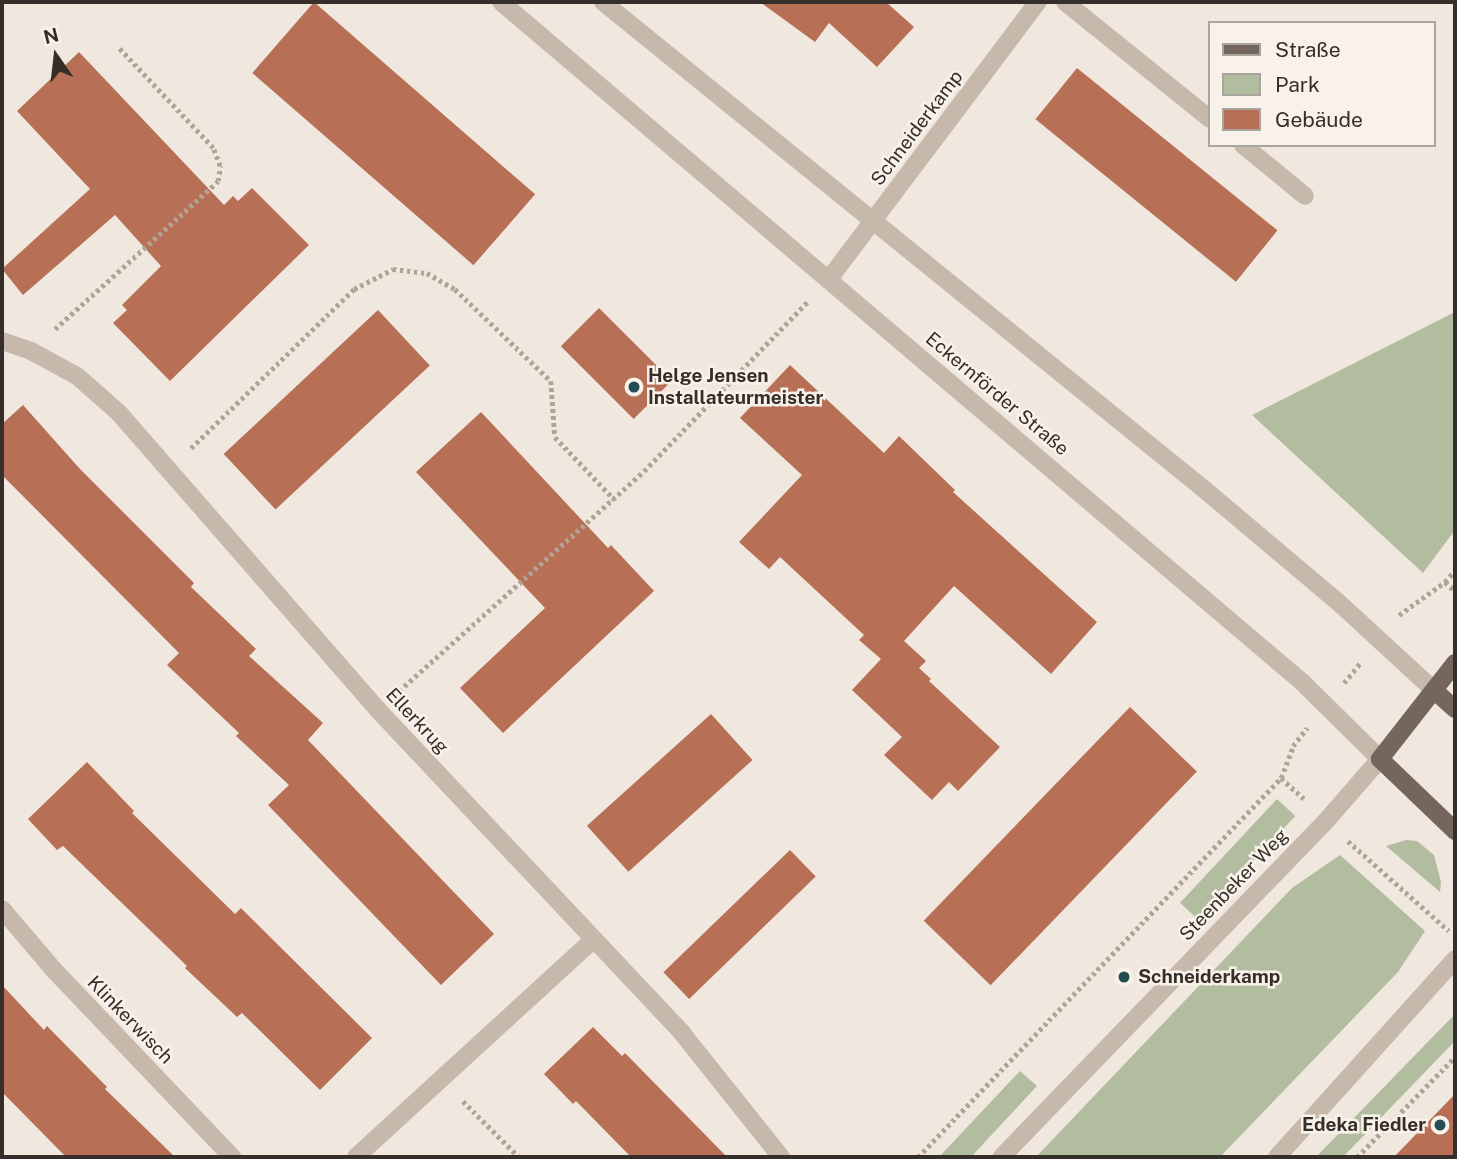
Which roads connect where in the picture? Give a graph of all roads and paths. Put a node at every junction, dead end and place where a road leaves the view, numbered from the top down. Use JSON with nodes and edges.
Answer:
{"nodes":[{"id":1,"x":501,"y":2,"type":"edge"},
{"id":2,"x":603,"y":2,"type":"edge"},
{"id":3,"x":1038,"y":2,"type":"edge"},
{"id":4,"x":1065,"y":2,"type":"edge"},
{"id":5,"x":117,"y":46,"type":"dead end"},
{"id":6,"x":1208,"y":117,"type":"edge"},
{"id":7,"x":1245,"y":147,"type":"edge"},
{"id":8,"x":1306,"y":196,"type":"dead end"},
{"id":9,"x":875,"y":220,"type":"junction"},
{"id":10,"x":829,"y":279,"type":"junction"},
{"id":11,"x":2,"y":341,"type":"edge"},
{"id":12,"x":31,"y":351,"type":"junction"},
{"id":13,"x":170,"y":468,"type":"junction"},
{"id":14,"x":614,"y":499,"type":"junction"},
{"id":15,"x":1455,"y":570,"type":"edge"},
{"id":16,"x":1445,"y":582,"type":"junction"},
{"id":17,"x":1455,"y":591,"type":"edge"},
{"id":18,"x":1379,"y":639,"type":"junction"},
{"id":19,"x":1455,"y":663,"type":"edge"},
{"id":20,"x":1435,"y":691,"type":"junction"},
{"id":21,"x":1326,"y":704,"type":"junction"},
{"id":22,"x":1455,"y":709,"type":"edge"},
{"id":23,"x":378,"y":710,"type":"junction"},
{"id":24,"x":1380,"y":759,"type":"junction"},
{"id":25,"x":1282,"y":778,"type":"junction"},
{"id":26,"x":1326,"y":821,"type":"junction"},
{"id":27,"x":1455,"y":831,"type":"edge"},
{"id":28,"x":2,"y":909,"type":"edge"},
{"id":29,"x":1455,"y":937,"type":"edge"},
{"id":30,"x":592,"y":941,"type":"junction"},
{"id":31,"x":1455,"y":958,"type":"edge"},
{"id":32,"x":1455,"y":1056,"type":"edge"},
{"id":33,"x":440,"y":1078,"type":"junction"},
{"id":34,"x":232,"y":1157,"type":"edge"},
{"id":35,"x":356,"y":1157,"type":"edge"},
{"id":36,"x":519,"y":1157,"type":"edge"},
{"id":37,"x":781,"y":1157,"type":"edge"},
{"id":38,"x":918,"y":1157,"type":"edge"},
{"id":39,"x":1002,"y":1157,"type":"edge"},
{"id":40,"x":1277,"y":1157,"type":"edge"},
{"id":41,"x":1357,"y":1157,"type":"edge"}],
"edges":[{"from":1,"to":10,"type":"street","name":"Eckernförder Straße"},
{"from":2,"to":9,"type":"street"},
{"from":3,"to":9,"type":"street","name":"Schneiderkamp"},
{"from":4,"to":6,"type":"street"},
{"from":5,"to":12,"type":"path"},
{"from":7,"to":8,"type":"street"},
{"from":9,"to":10,"type":"street","name":"Schneiderkamp"},
{"from":9,"to":18,"type":"street"},
{"from":10,"to":14,"type":"path"},
{"from":10,"to":21,"type":"street","name":"Eckernförder Straße"},
{"from":11,"to":12,"type":"street","name":"Ellerkrug"},
{"from":12,"to":13,"type":"street","name":"Ellerkrug"},
{"from":13,"to":14,"type":"path"},
{"from":13,"to":23,"type":"street","name":"Ellerkrug"},
{"from":14,"to":23,"type":"path"},
{"from":15,"to":16,"type":"path"},
{"from":16,"to":17,"type":"path"},
{"from":16,"to":18,"type":"path"},
{"from":18,"to":20,"type":"street"},
{"from":18,"to":21,"type":"path"},
{"from":19,"to":20,"type":"main road","name":"Steenbeker Weg"},
{"from":20,"to":22,"type":"main road"},
{"from":20,"to":24,"type":"main road","name":"Steenbeker Weg"},
{"from":21,"to":24,"type":"street","name":"Eckernförder Straße"},
{"from":21,"to":25,"type":"path"},
{"from":23,"to":30,"type":"street","name":"Ellerkrug"},
{"from":24,"to":26,"type":"street","name":"Steenbeker Weg"},
{"from":24,"to":27,"type":"main road","name":"Eckernförder Straße"},
{"from":25,"to":26,"type":"path"},
{"from":25,"to":38,"type":"path"},
{"from":26,"to":29,"type":"path"},
{"from":26,"to":39,"type":"street","name":"Steenbeker Weg"},
{"from":28,"to":34,"type":"street","name":"Klinkerwisch"},
{"from":30,"to":33,"type":"street"},
{"from":30,"to":37,"type":"street","name":"Ellerkrug"},
{"from":31,"to":40,"type":"street"},
{"from":32,"to":41,"type":"path"},
{"from":33,"to":35,"type":"street"},
{"from":33,"to":36,"type":"path"}]}
